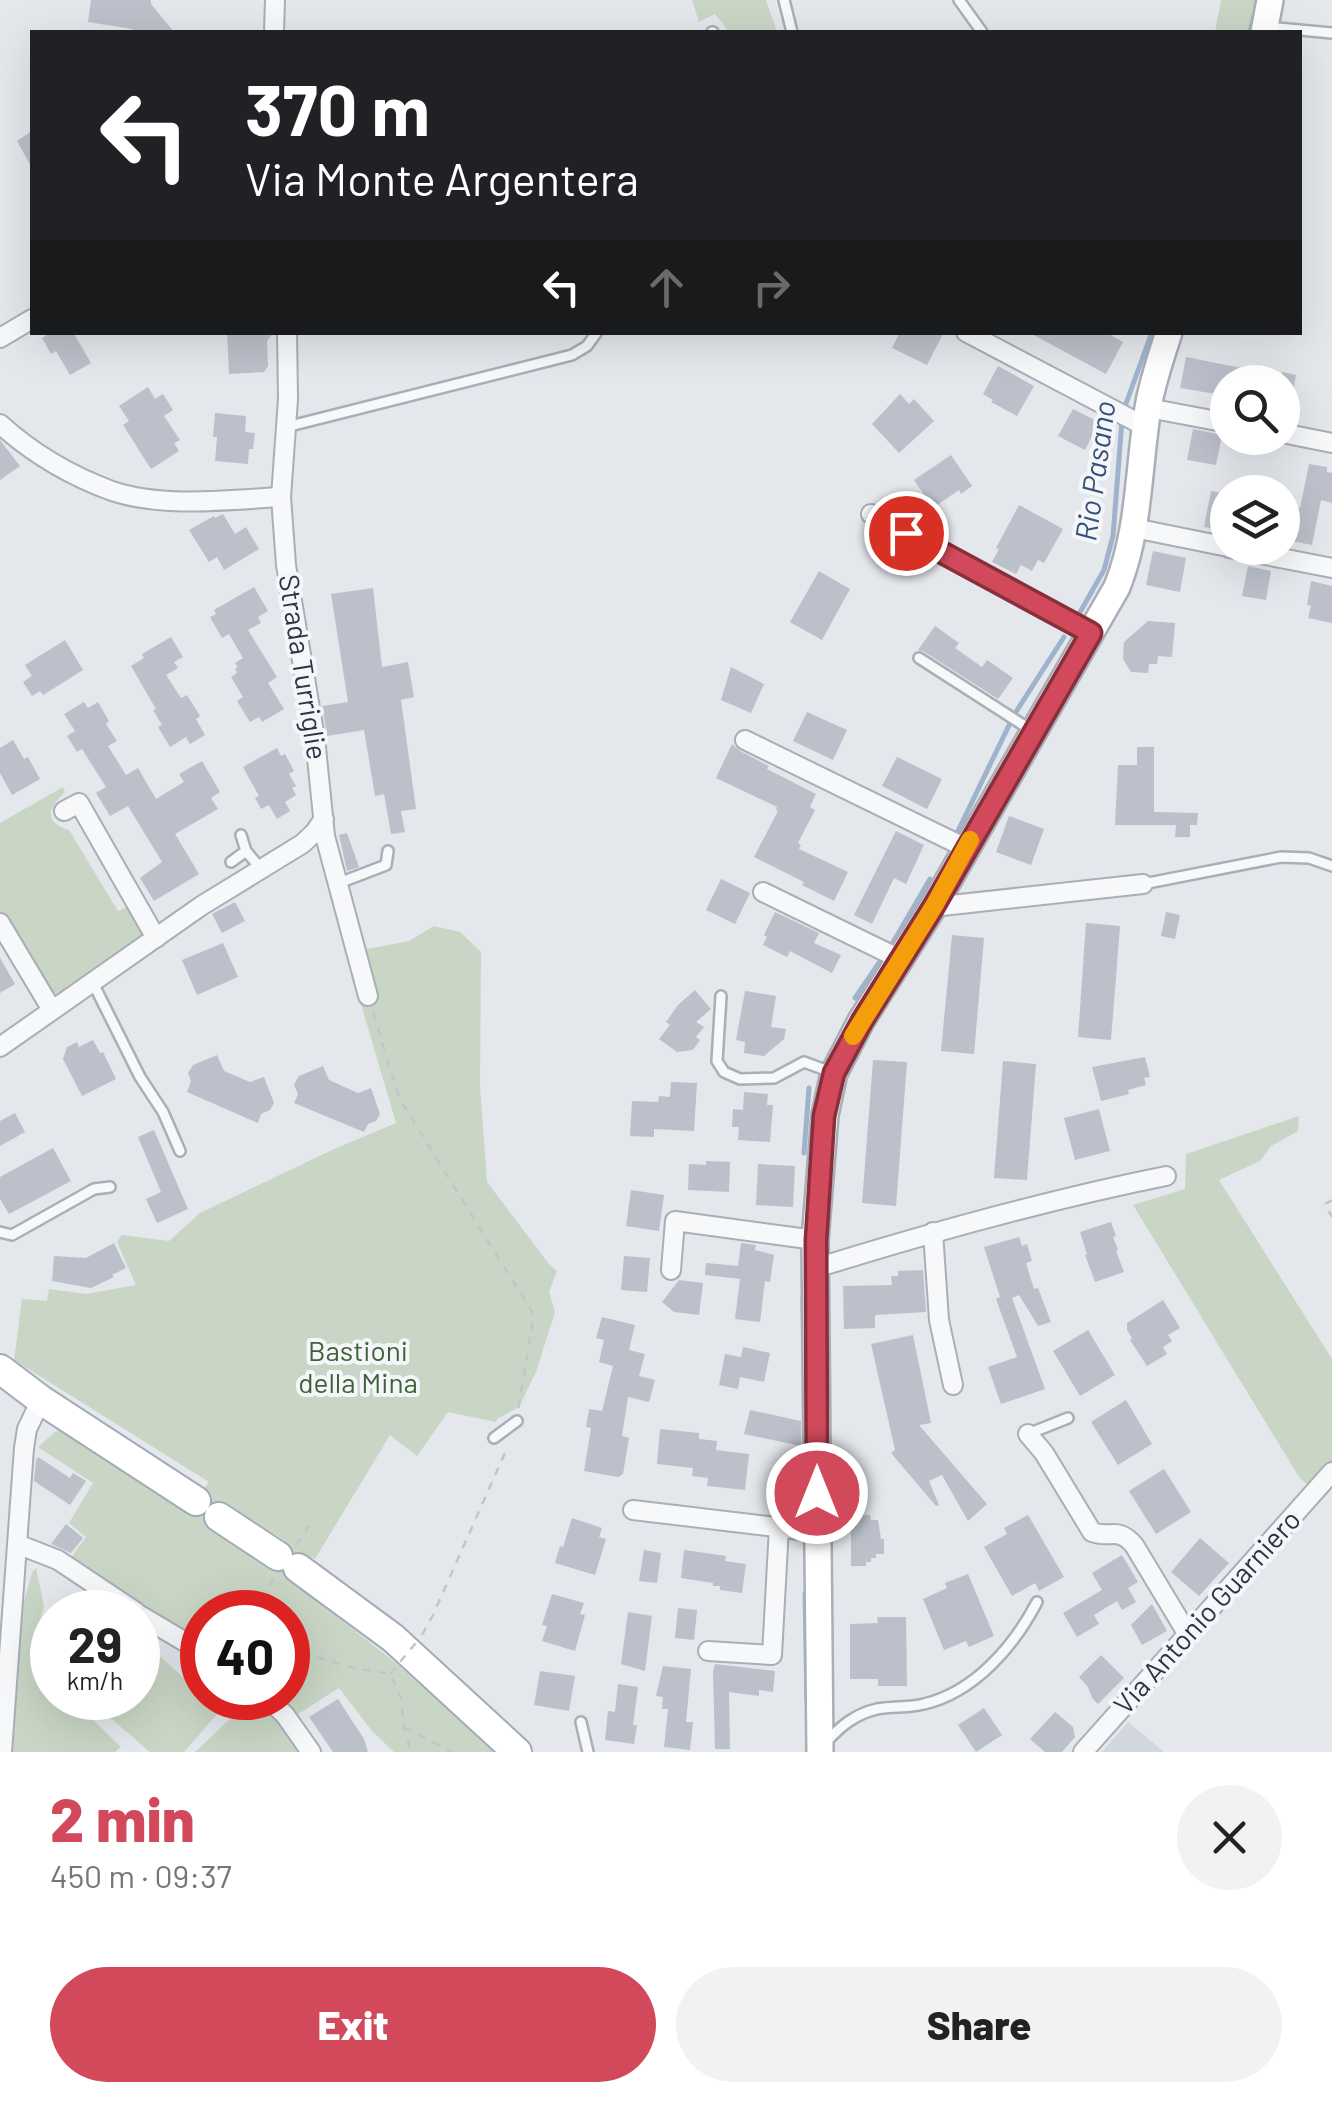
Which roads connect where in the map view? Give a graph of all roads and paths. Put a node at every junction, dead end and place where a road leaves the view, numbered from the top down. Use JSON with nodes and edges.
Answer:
{"nodes":[{"id":1,"x":275,"y":0,"type":"edge"},
{"id":2,"x":784,"y":0,"type":"edge"},
{"id":3,"x":959,"y":0,"type":"edge"},
{"id":4,"x":1270,"y":0,"type":"edge"},
{"id":5,"x":274,"y":30,"type":"edge"},
{"id":6,"x":792,"y":30,"type":"edge"},
{"id":7,"x":981,"y":30,"type":"edge"},
{"id":8,"x":1264,"y":30,"type":"edge"},
{"id":9,"x":1302,"y":32,"type":"edge"},
{"id":10,"x":1332,"y":33,"type":"edge"},
{"id":11,"x":30,"y":320,"type":"edge"},
{"id":12,"x":287,"y":335,"type":"edge"},
{"id":13,"x":595,"y":335,"type":"edge"},
{"id":14,"x":972,"y":335,"type":"edge"},
{"id":15,"x":1168,"y":335,"type":"edge"},
{"id":16,"x":0,"y":338,"type":"edge"},
{"id":17,"x":1141,"y":418,"type":"junction"},
{"id":18,"x":1210,"y":422,"type":"edge"},
{"id":19,"x":0,"y":424,"type":"edge"},
{"id":20,"x":286,"y":427,"type":"junction"},
{"id":21,"x":1300,"y":437,"type":"edge"},
{"id":22,"x":1332,"y":443,"type":"edge"},
{"id":23,"x":281,"y":497,"type":"junction"},
{"id":24,"x":871,"y":514,"type":"dead end"},
{"id":25,"x":1134,"y":528,"type":"junction"},
{"id":26,"x":1210,"y":543,"type":"edge"},
{"id":27,"x":1300,"y":562,"type":"edge"},
{"id":28,"x":1332,"y":568,"type":"edge"},
{"id":29,"x":1091,"y":633,"type":"junction"},
{"id":30,"x":918,"y":658,"type":"dead end"},
{"id":31,"x":1026,"y":727,"type":"junction"},
{"id":32,"x":745,"y":740,"type":"dead end"},
{"id":33,"x":71,"y":800,"type":"dead end"},
{"id":34,"x":324,"y":819,"type":"junction"},
{"id":35,"x":240,"y":835,"type":"dead end"},
{"id":36,"x":966,"y":848,"type":"junction"},
{"id":37,"x":246,"y":851,"type":"junction"},
{"id":38,"x":388,"y":852,"type":"dead end"},
{"id":39,"x":231,"y":862,"type":"dead end"},
{"id":40,"x":1332,"y":866,"type":"edge"},
{"id":41,"x":261,"y":869,"type":"junction"},
{"id":42,"x":339,"y":883,"type":"junction"},
{"id":43,"x":1142,"y":884,"type":"joint"},
{"id":44,"x":764,"y":892,"type":"dead end"},
{"id":45,"x":934,"y":906,"type":"junction"},
{"id":46,"x":0,"y":924,"type":"edge"},
{"id":47,"x":156,"y":938,"type":"junction"},
{"id":48,"x":891,"y":955,"type":"junction"},
{"id":49,"x":92,"y":981,"type":"junction"},
{"id":50,"x":368,"y":996,"type":"joint"},
{"id":51,"x":721,"y":996,"type":"dead end"},
{"id":52,"x":52,"y":1010,"type":"junction"},
{"id":53,"x":0,"y":1047,"type":"edge"},
{"id":54,"x":834,"y":1073,"type":"junction"},
{"id":55,"x":180,"y":1151,"type":"dead end"},
{"id":56,"x":1166,"y":1176,"type":"dead end"},
{"id":57,"x":110,"y":1187,"type":"dead end"},
{"id":58,"x":1332,"y":1200,"type":"edge"},
{"id":59,"x":1332,"y":1217,"type":"edge"},
{"id":60,"x":0,"y":1232,"type":"edge"},
{"id":61,"x":933,"y":1232,"type":"junction"},
{"id":62,"x":816,"y":1240,"type":"junction"},
{"id":63,"x":816,"y":1268,"type":"junction"},
{"id":64,"x":670,"y":1270,"type":"dead end"},
{"id":65,"x":0,"y":1369,"type":"edge"},
{"id":66,"x":953,"y":1385,"type":"dead end"},
{"id":67,"x":41,"y":1400,"type":"junction"},
{"id":68,"x":1068,"y":1418,"type":"dead end"},
{"id":69,"x":516,"y":1421,"type":"junction"},
{"id":70,"x":1028,"y":1434,"type":"joint"},
{"id":71,"x":494,"y":1438,"type":"dead end"},
{"id":72,"x":1332,"y":1472,"type":"edge"},
{"id":73,"x":633,"y":1510,"type":"dead end"},
{"id":74,"x":779,"y":1527,"type":"junction"},
{"id":75,"x":816,"y":1532,"type":"junction"},
{"id":76,"x":16,"y":1544,"type":"junction"},
{"id":77,"x":103,"y":1590,"type":"edge"},
{"id":78,"x":1037,"y":1602,"type":"dead end"},
{"id":79,"x":433,"y":1615,"type":"dead end"},
{"id":80,"x":1186,"y":1633,"type":"junction"},
{"id":81,"x":420,"y":1638,"type":"dead end"},
{"id":82,"x":708,"y":1651,"type":"dead end"},
{"id":83,"x":310,"y":1655,"type":"edge"},
{"id":84,"x":390,"y":1674,"type":"junction"},
{"id":85,"x":289,"y":1720,"type":"edge"},
{"id":86,"x":581,"y":1722,"type":"dead end"},
{"id":87,"x":404,"y":1727,"type":"junction"},
{"id":88,"x":820,"y":1751,"type":"edge"},
{"id":89,"x":2,"y":1752,"type":"edge"},
{"id":90,"x":312,"y":1752,"type":"edge"},
{"id":91,"x":411,"y":1752,"type":"edge"},
{"id":92,"x":452,"y":1752,"type":"edge"},
{"id":93,"x":517,"y":1752,"type":"edge"},
{"id":94,"x":588,"y":1752,"type":"edge"},
{"id":95,"x":1083,"y":1752,"type":"edge"}],
"edges":[{"from":1,"to":5,"type":"street"},
{"from":2,"to":6,"type":"lane"},
{"from":3,"to":7,"type":"lane"},
{"from":4,"to":8,"type":"street"},
{"from":9,"to":10,"type":"lane"},
{"from":11,"to":16,"type":"street"},
{"from":12,"to":20,"type":"street","name":"Strada Turriglie"},
{"from":13,"to":20,"type":"lane"},
{"from":14,"to":17,"type":"street"},
{"from":15,"to":17,"type":"street"},
{"from":17,"to":18,"type":"street"},
{"from":17,"to":25,"type":"street"},
{"from":19,"to":23,"type":"street"},
{"from":20,"to":23,"type":"street","name":"Strada Turriglie"},
{"from":21,"to":22,"type":"street"},
{"from":23,"to":34,"type":"street","name":"Strada Turriglie"},
{"from":24,"to":29,"type":"street"},
{"from":25,"to":26,"type":"street"},
{"from":25,"to":29,"type":"street"},
{"from":27,"to":28,"type":"street"},
{"from":29,"to":31,"type":"street"},
{"from":30,"to":31,"type":"lane"},
{"from":31,"to":36,"type":"street"},
{"from":32,"to":36,"type":"street"},
{"from":33,"to":47,"type":"street"},
{"from":34,"to":41,"type":"street"},
{"from":34,"to":42,"type":"street","name":"Strada Turriglie"},
{"from":35,"to":37,"type":"lane"},
{"from":36,"to":45,"type":"street"},
{"from":37,"to":39,"type":"lane"},
{"from":37,"to":41,"type":"lane"},
{"from":38,"to":42,"type":"lane"},
{"from":40,"to":43,"type":"lane"},
{"from":41,"to":47,"type":"street"},
{"from":42,"to":50,"type":"street","name":"Strada Turriglie"},
{"from":43,"to":45,"type":"street"},
{"from":44,"to":48,"type":"street"},
{"from":45,"to":48,"type":"street"},
{"from":46,"to":52,"type":"street"},
{"from":47,"to":49,"type":"street"},
{"from":48,"to":54,"type":"street"},
{"from":49,"to":52,"type":"street"},
{"from":49,"to":55,"type":"lane"},
{"from":50,"to":69,"type":"path"},
{"from":51,"to":54,"type":"lane"},
{"from":52,"to":53,"type":"street"},
{"from":54,"to":62,"type":"street"},
{"from":56,"to":61,"type":"street"},
{"from":57,"to":60,"type":"lane"},
{"from":58,"to":59,"type":"path"},
{"from":61,"to":63,"type":"street"},
{"from":61,"to":66,"type":"street"},
{"from":62,"to":63,"type":"street"},
{"from":62,"to":64,"type":"street"},
{"from":63,"to":75,"type":"street"},
{"from":65,"to":67,"type":"main road"},
{"from":67,"to":76,"type":"street"},
{"from":67,"to":93,"type":"main road"},
{"from":68,"to":70,"type":"lane"},
{"from":69,"to":71,"type":"lane"},
{"from":69,"to":79,"type":"path"},
{"from":70,"to":80,"type":"street"},
{"from":72,"to":80,"type":"street","name":"Via Antonio Guarniero"},
{"from":73,"to":74,"type":"street"},
{"from":74,"to":75,"type":"street"},
{"from":74,"to":82,"type":"street"},
{"from":75,"to":88,"type":"street"},
{"from":76,"to":77,"type":"street"},
{"from":76,"to":89,"type":"street"},
{"from":78,"to":88,"type":"lane"},
{"from":80,"to":95,"type":"street","name":"Via Antonio Guarniero"},
{"from":81,"to":84,"type":"path","bridge":true},
{"from":83,"to":84,"type":"path"},
{"from":84,"to":87,"type":"path"},
{"from":85,"to":90,"type":"street"},
{"from":86,"to":94,"type":"lane"},
{"from":87,"to":91,"type":"path"},
{"from":87,"to":92,"type":"path"}]}
